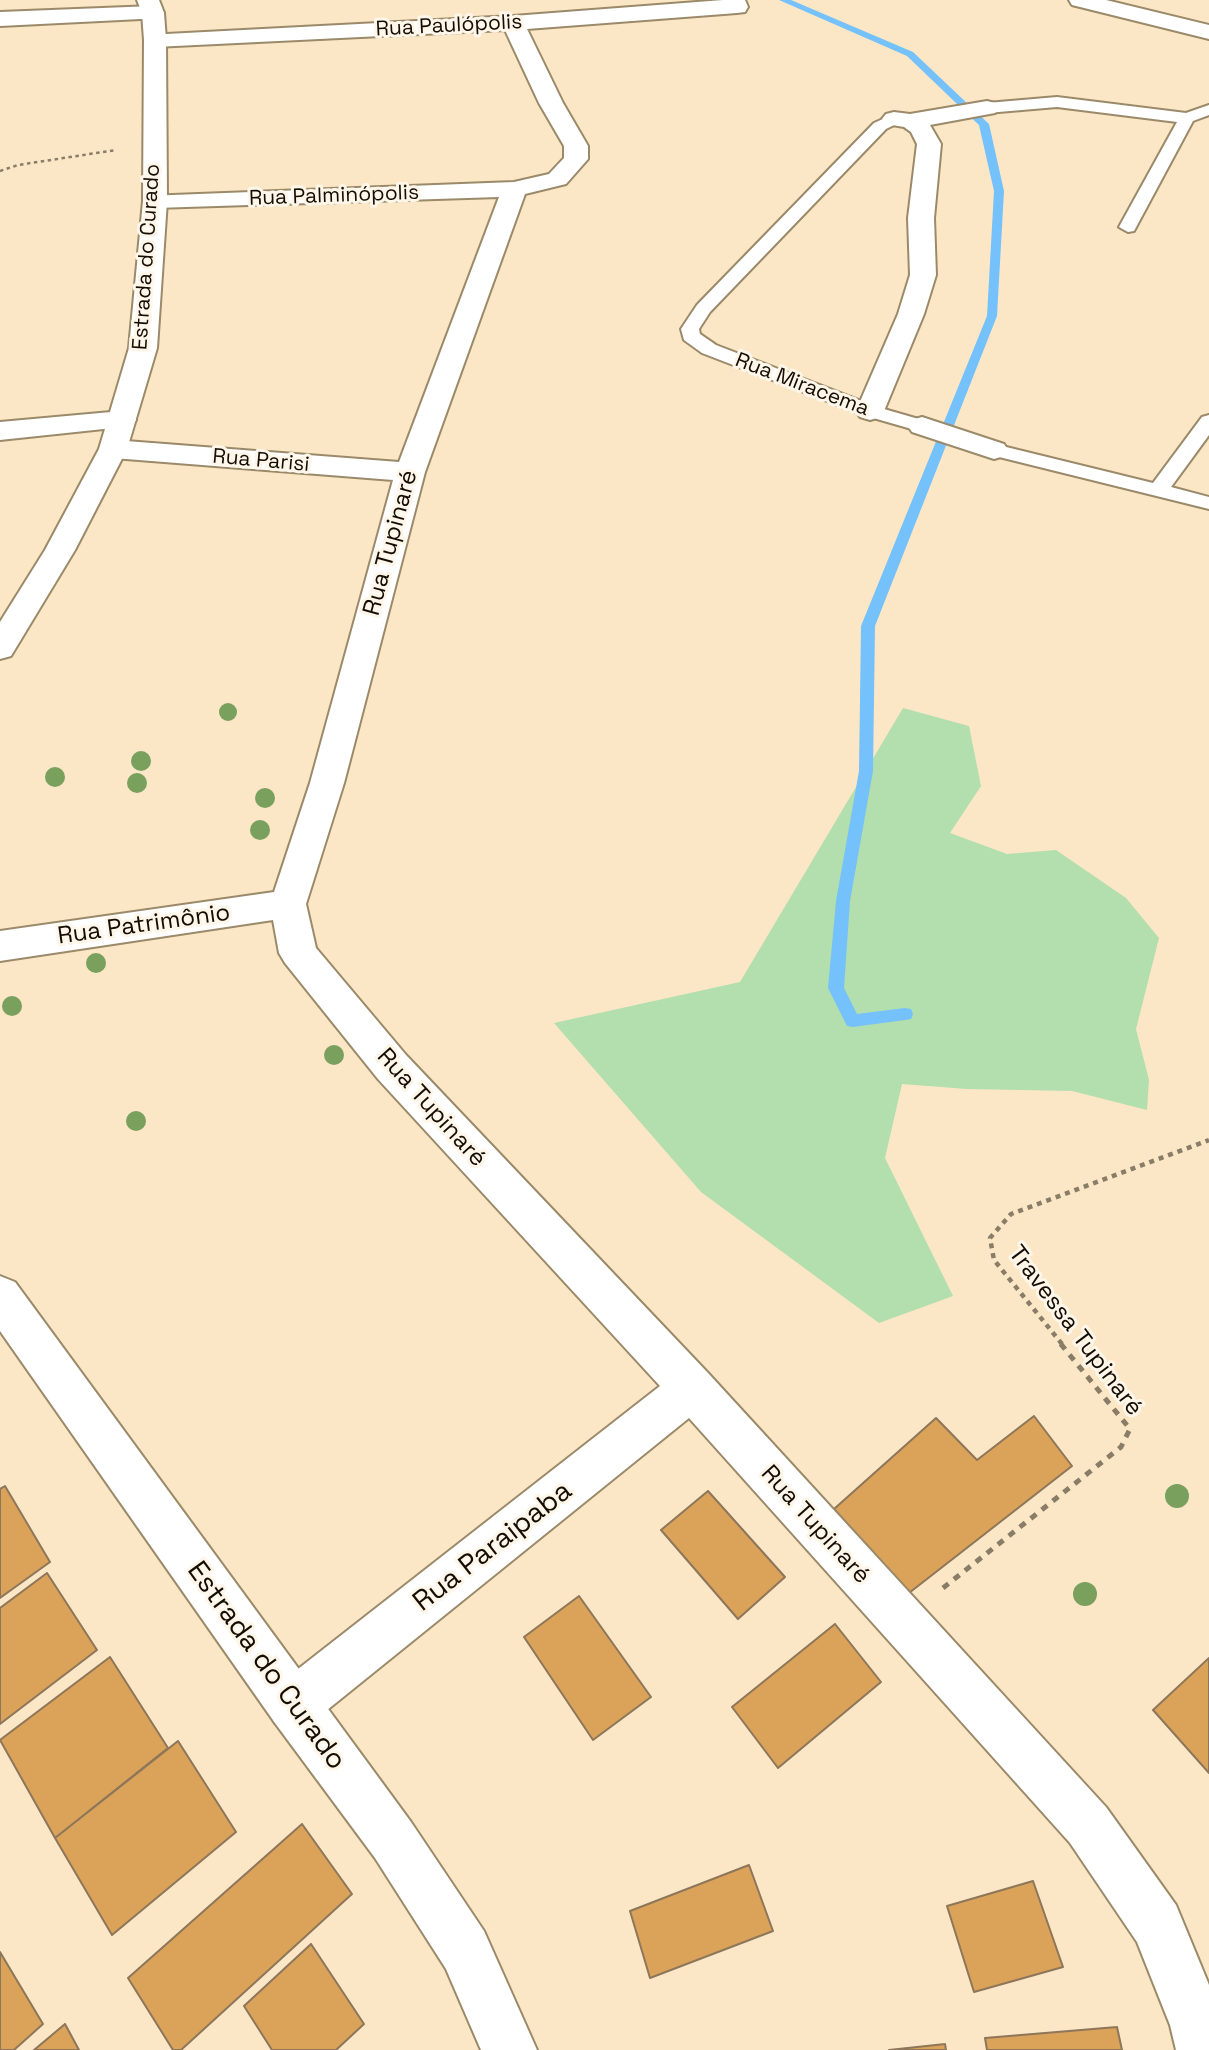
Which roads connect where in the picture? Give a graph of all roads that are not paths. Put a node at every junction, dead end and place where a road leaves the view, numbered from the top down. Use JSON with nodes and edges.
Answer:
{"nodes":[{"id":1,"x":734,"y":0,"type":"edge"},
{"id":2,"x":1080,"y":0,"type":"edge"},
{"id":3,"x":152,"y":18,"type":"edge"},
{"id":4,"x":0,"y":19,"type":"edge"},
{"id":5,"x":513,"y":23,"type":"junction"},
{"id":6,"x":1209,"y":32,"type":"edge"},
{"id":7,"x":987,"y":108,"type":"joint"},
{"id":8,"x":1209,"y":110,"type":"edge"},
{"id":9,"x":1186,"y":118,"type":"junction"},
{"id":10,"x":902,"y":120,"type":"junction"},
{"id":11,"x":514,"y":189,"type":"junction"},
{"id":12,"x":155,"y":201,"type":"junction"},
{"id":13,"x":1128,"y":226,"type":"dead end"},
{"id":14,"x":870,"y":411,"type":"junction"},
{"id":15,"x":122,"y":420,"type":"junction"},
{"id":16,"x":1209,"y":421,"type":"edge"},
{"id":17,"x":922,"y":426,"type":"joint"},
{"id":18,"x":0,"y":431,"type":"edge"},
{"id":19,"x":113,"y":449,"type":"junction"},
{"id":20,"x":994,"y":450,"type":"joint"},
{"id":21,"x":410,"y":472,"type":"junction"},
{"id":22,"x":1158,"y":491,"type":"junction"},
{"id":23,"x":1209,"y":503,"type":"edge"},
{"id":24,"x":0,"y":648,"type":"edge"},
{"id":25,"x":288,"y":904,"type":"junction"},
{"id":26,"x":0,"y":946,"type":"edge"},
{"id":27,"x":0,"y":1296,"type":"edge"},
{"id":28,"x":692,"y":1388,"type":"junction"},
{"id":29,"x":293,"y":1706,"type":"junction"},
{"id":30,"x":509,"y":2050,"type":"edge"},
{"id":31,"x":1204,"y":2050,"type":"edge"}],
"edges":[{"from":1,"to":5,"type":"street","name":"Rua Paulópolis"},
{"from":2,"to":6,"type":"street"},
{"from":3,"to":4,"type":"street","name":"Rua Paulópolis"},
{"from":3,"to":5,"type":"street","name":"Rua Paulópolis"},
{"from":3,"to":12,"type":"street","name":"Estrada do Curado"},
{"from":5,"to":11,"type":"street"},
{"from":7,"to":9,"type":"lane"},
{"from":7,"to":10,"type":"street"},
{"from":8,"to":9,"type":"lane"},
{"from":9,"to":13,"type":"lane"},
{"from":10,"to":14,"type":"street"},
{"from":10,"to":14,"type":"lane","name":"Rua Miracema"},
{"from":11,"to":12,"type":"street","name":"Rua Palminópolis"},
{"from":11,"to":21,"type":"street","name":"Rua Tupinaré"},
{"from":12,"to":15,"type":"street","name":"Estrada do Curado"},
{"from":14,"to":17,"type":"lane","name":"Rua Miracema"},
{"from":15,"to":18,"type":"street"},
{"from":15,"to":19,"type":"street","name":"Estrada do Curado"},
{"from":16,"to":22,"type":"lane"},
{"from":17,"to":20,"type":"street","name":"Rua Miracema"},
{"from":19,"to":21,"type":"street","name":"Rua Parisi"},
{"from":19,"to":24,"type":"street","name":"Estrada do Curado"},
{"from":20,"to":22,"type":"lane","name":"Rua Miracema"},
{"from":21,"to":25,"type":"street","name":"Rua Tupinaré"},
{"from":22,"to":23,"type":"lane","name":"Rua Miracema"},
{"from":25,"to":26,"type":"street","name":"Rua Patrimônio"},
{"from":25,"to":28,"type":"street","name":"Rua Tupinaré"},
{"from":27,"to":29,"type":"street","name":"Estrada do Curado"},
{"from":28,"to":29,"type":"street","name":"Rua Paraipaba"},
{"from":28,"to":31,"type":"street","name":"Rua Tupinaré"},
{"from":29,"to":30,"type":"street","name":"Estrada do Curado"}]}
